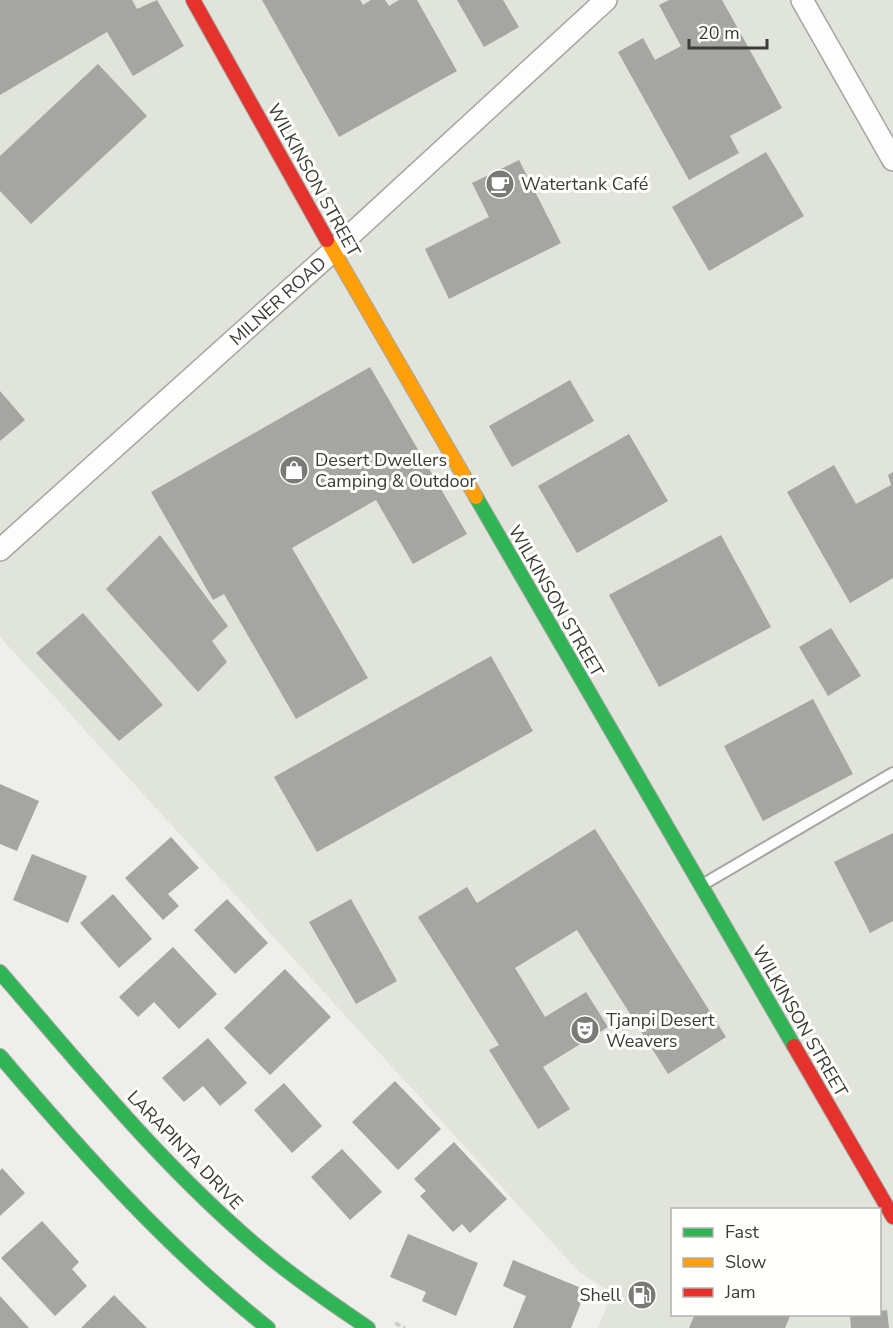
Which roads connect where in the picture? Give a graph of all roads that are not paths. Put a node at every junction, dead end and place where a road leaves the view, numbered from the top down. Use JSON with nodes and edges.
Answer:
{"nodes":[{"id":1,"x":193,"y":0,"type":"edge"},
{"id":2,"x":606,"y":0,"type":"edge"},
{"id":3,"x":802,"y":0,"type":"edge"},
{"id":4,"x":893,"y":160,"type":"edge"},
{"id":5,"x":333,"y":251,"type":"junction"},
{"id":6,"x":0,"y":550,"type":"edge"},
{"id":7,"x":893,"y":773,"type":"edge"},
{"id":8,"x":701,"y":886,"type":"junction"},
{"id":9,"x":0,"y":972,"type":"edge"},
{"id":10,"x":0,"y":1056,"type":"edge"},
{"id":11,"x":893,"y":1217,"type":"edge"},
{"id":12,"x":268,"y":1328,"type":"edge"},
{"id":13,"x":368,"y":1328,"type":"edge"}],
"edges":[{"from":1,"to":5,"type":"street","name":"WILKINSON STREET"},
{"from":2,"to":5,"type":"street","name":"MILNER ROAD"},
{"from":3,"to":4,"type":"street"},
{"from":5,"to":6,"type":"street","name":"MILNER ROAD"},
{"from":5,"to":8,"type":"street","name":"WILKINSON STREET"},
{"from":7,"to":8,"type":"lane"},
{"from":8,"to":11,"type":"street","name":"WILKINSON STREET"},
{"from":9,"to":13,"type":"street","name":"LARAPINTA DRIVE"},
{"from":10,"to":12,"type":"street"}]}
